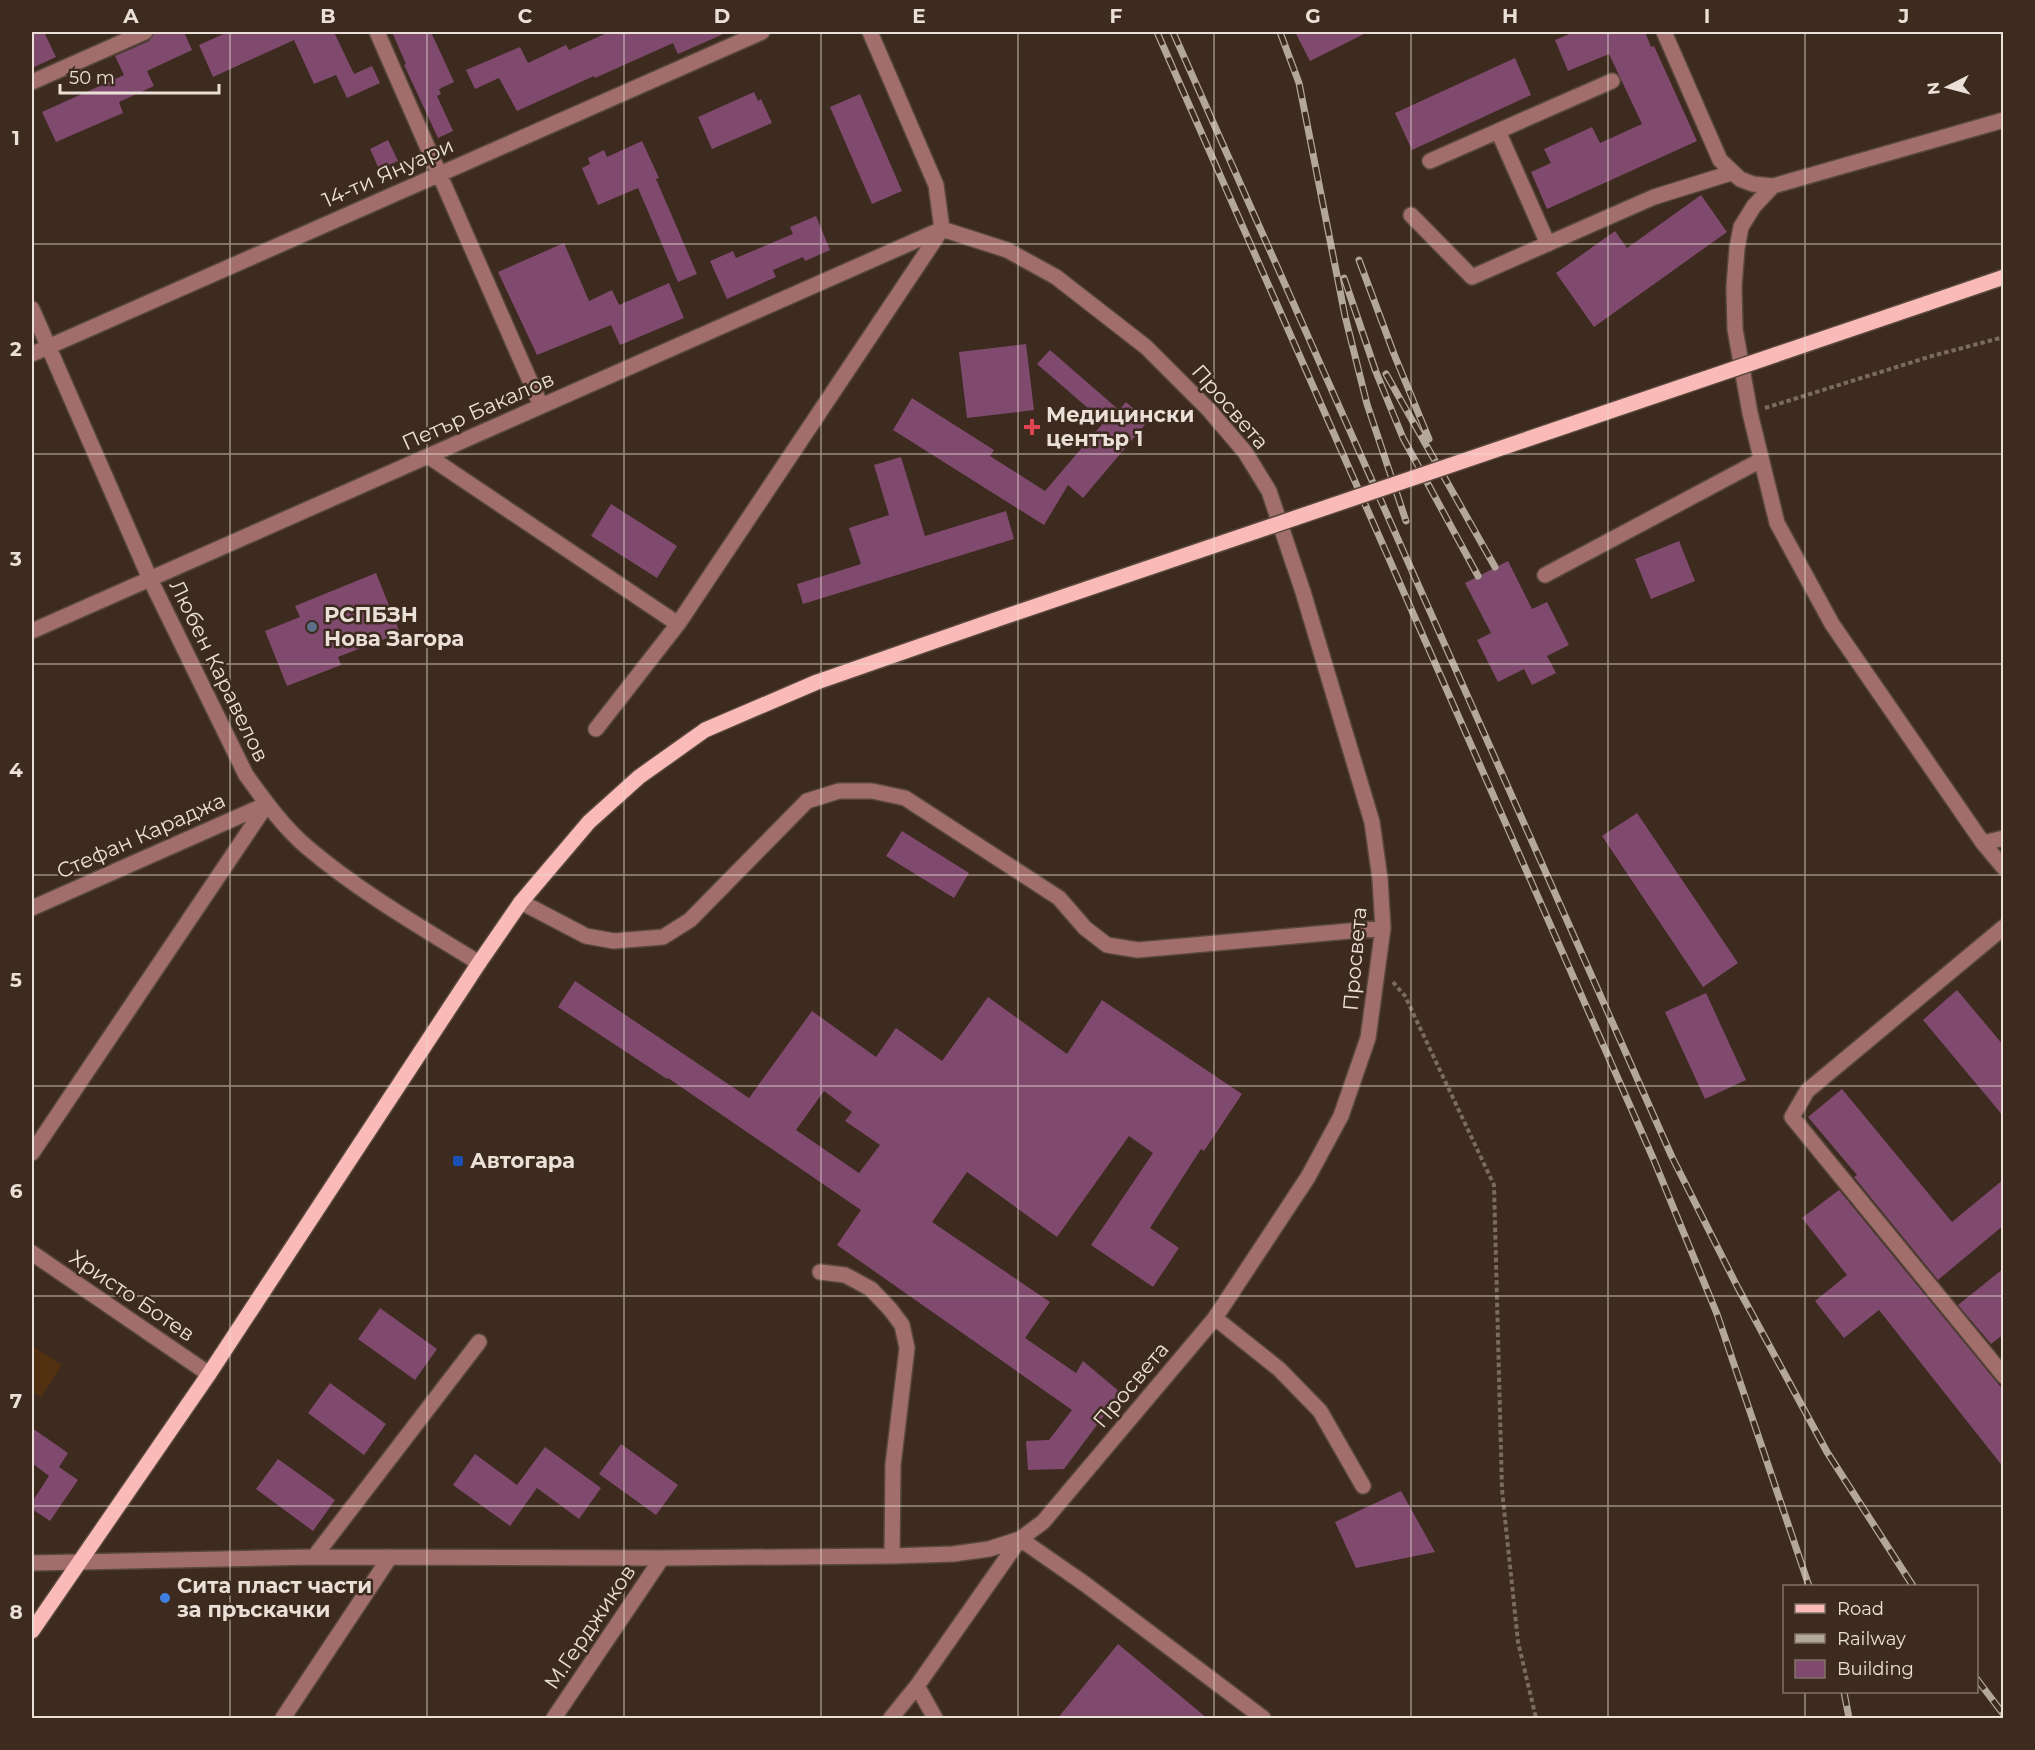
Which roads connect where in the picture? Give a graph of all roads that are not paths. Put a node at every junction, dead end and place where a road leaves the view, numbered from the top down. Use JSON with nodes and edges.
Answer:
{"nodes":[{"id":1,"x":145,"y":32,"type":"edge"},
{"id":2,"x":377,"y":32,"type":"edge"},
{"id":3,"x":762,"y":32,"type":"edge"},
{"id":4,"x":870,"y":32,"type":"edge"},
{"id":5,"x":1664,"y":32,"type":"edge"},
{"id":6,"x":32,"y":81,"type":"edge"},
{"id":7,"x":1612,"y":81,"type":"dead end"},
{"id":8,"x":2004,"y":120,"type":"edge"},
{"id":9,"x":1498,"y":131,"type":"junction"},
{"id":10,"x":1430,"y":161,"type":"dead end"},
{"id":11,"x":1731,"y":172,"type":"junction"},
{"id":12,"x":440,"y":174,"type":"junction"},
{"id":13,"x":1773,"y":186,"type":"junction"},
{"id":14,"x":1411,"y":215,"type":"dead end"},
{"id":15,"x":942,"y":229,"type":"junction"},
{"id":16,"x":1548,"y":244,"type":"junction"},
{"id":17,"x":2004,"y":277,"type":"edge"},
{"id":18,"x":32,"y":309,"type":"edge"},
{"id":19,"x":48,"y":346,"type":"junction"},
{"id":20,"x":32,"y":354,"type":"edge"},
{"id":21,"x":541,"y":406,"type":"junction"},
{"id":22,"x":428,"y":456,"type":"junction"},
{"id":23,"x":1761,"y":460,"type":"junction"},
{"id":24,"x":1545,"y":575,"type":"dead end"},
{"id":25,"x":150,"y":579,"type":"junction"},
{"id":26,"x":678,"y":624,"type":"junction"},
{"id":27,"x":32,"y":631,"type":"edge"},
{"id":28,"x":596,"y":729,"type":"dead end"},
{"id":29,"x":267,"y":804,"type":"junction"},
{"id":30,"x":2004,"y":838,"type":"edge"},
{"id":31,"x":1983,"y":843,"type":"junction"},
{"id":32,"x":2004,"y":868,"type":"edge"},
{"id":33,"x":521,"y":902,"type":"junction"},
{"id":34,"x":32,"y":908,"type":"edge"},
{"id":35,"x":2004,"y":927,"type":"edge"},
{"id":36,"x":1383,"y":928,"type":"junction"},
{"id":37,"x":479,"y":963,"type":"junction"},
{"id":38,"x":32,"y":1153,"type":"edge"},
{"id":39,"x":32,"y":1253,"type":"edge"},
{"id":40,"x":820,"y":1272,"type":"dead end"},
{"id":41,"x":1215,"y":1318,"type":"junction"},
{"id":42,"x":479,"y":1342,"type":"dead end"},
{"id":43,"x":209,"y":1374,"type":"junction"},
{"id":44,"x":2004,"y":1376,"type":"edge"},
{"id":45,"x":1363,"y":1486,"type":"dead end"},
{"id":46,"x":1020,"y":1539,"type":"junction"},
{"id":47,"x":892,"y":1556,"type":"junction"},
{"id":48,"x":314,"y":1557,"type":"junction"},
{"id":49,"x":390,"y":1557,"type":"junction"},
{"id":50,"x":662,"y":1558,"type":"junction"},
{"id":51,"x":80,"y":1562,"type":"junction"},
{"id":52,"x":32,"y":1563,"type":"edge"},
{"id":53,"x":32,"y":1631,"type":"edge"},
{"id":54,"x":917,"y":1686,"type":"junction"},
{"id":55,"x":283,"y":1719,"type":"edge"},
{"id":56,"x":554,"y":1719,"type":"edge"},
{"id":57,"x":891,"y":1719,"type":"edge"},
{"id":58,"x":935,"y":1719,"type":"edge"},
{"id":59,"x":1263,"y":1719,"type":"edge"}],
"edges":[{"from":1,"to":6,"type":"street"},
{"from":2,"to":12,"type":"street"},
{"from":3,"to":12,"type":"street","name":"14-ти Януари"},
{"from":4,"to":15,"type":"street"},
{"from":5,"to":11,"type":"street"},
{"from":7,"to":9,"type":"street"},
{"from":8,"to":13,"type":"street"},
{"from":9,"to":10,"type":"street"},
{"from":9,"to":16,"type":"street"},
{"from":11,"to":13,"type":"street"},
{"from":11,"to":16,"type":"street"},
{"from":12,"to":19,"type":"street","name":"14-ти Януари"},
{"from":12,"to":21,"type":"street"},
{"from":13,"to":23,"type":"street"},
{"from":14,"to":16,"type":"street"},
{"from":15,"to":21,"type":"street","name":"Петър Бакалов"},
{"from":15,"to":26,"type":"street"},
{"from":15,"to":36,"type":"street","name":"Просвета"},
{"from":17,"to":33,"type":"main road","bridge":true},
{"from":18,"to":19,"type":"street","name":"Любен Каравелов"},
{"from":19,"to":20,"type":"street","name":"14-ти Януари"},
{"from":19,"to":25,"type":"street","name":"Любен Каравелов"},
{"from":21,"to":22,"type":"street","name":"Петър Бакалов"},
{"from":22,"to":25,"type":"street","name":"Петър Бакалов"},
{"from":22,"to":26,"type":"street"},
{"from":23,"to":24,"type":"street"},
{"from":23,"to":31,"type":"street"},
{"from":25,"to":27,"type":"street","name":"Петър Бакалов"},
{"from":25,"to":29,"type":"street","name":"Любен Каравелов"},
{"from":26,"to":28,"type":"street"},
{"from":29,"to":34,"type":"street","name":"Стефан Караджа"},
{"from":29,"to":37,"type":"street","name":"Любен Каравелов"},
{"from":29,"to":38,"type":"street"},
{"from":30,"to":31,"type":"street"},
{"from":31,"to":32,"type":"street"},
{"from":33,"to":36,"type":"street"},
{"from":33,"to":37,"type":"main road"},
{"from":35,"to":44,"type":"street"},
{"from":36,"to":41,"type":"street","name":"Просвета"},
{"from":37,"to":43,"type":"main road"},
{"from":39,"to":43,"type":"street","name":"Христо Ботев"},
{"from":40,"to":47,"type":"street"},
{"from":41,"to":45,"type":"street"},
{"from":41,"to":46,"type":"street","name":"Просвета"},
{"from":42,"to":48,"type":"street"},
{"from":43,"to":51,"type":"main road"},
{"from":46,"to":47,"type":"street"},
{"from":46,"to":54,"type":"street","name":"Просвета"},
{"from":46,"to":59,"type":"street"},
{"from":47,"to":50,"type":"street"},
{"from":48,"to":49,"type":"street"},
{"from":48,"to":51,"type":"street"},
{"from":49,"to":50,"type":"street"},
{"from":49,"to":55,"type":"street"},
{"from":50,"to":56,"type":"street","name":"М.Герджиков"},
{"from":51,"to":52,"type":"street"},
{"from":51,"to":53,"type":"main road"},
{"from":54,"to":57,"type":"street","name":"Просвета"},
{"from":54,"to":58,"type":"street"}]}
